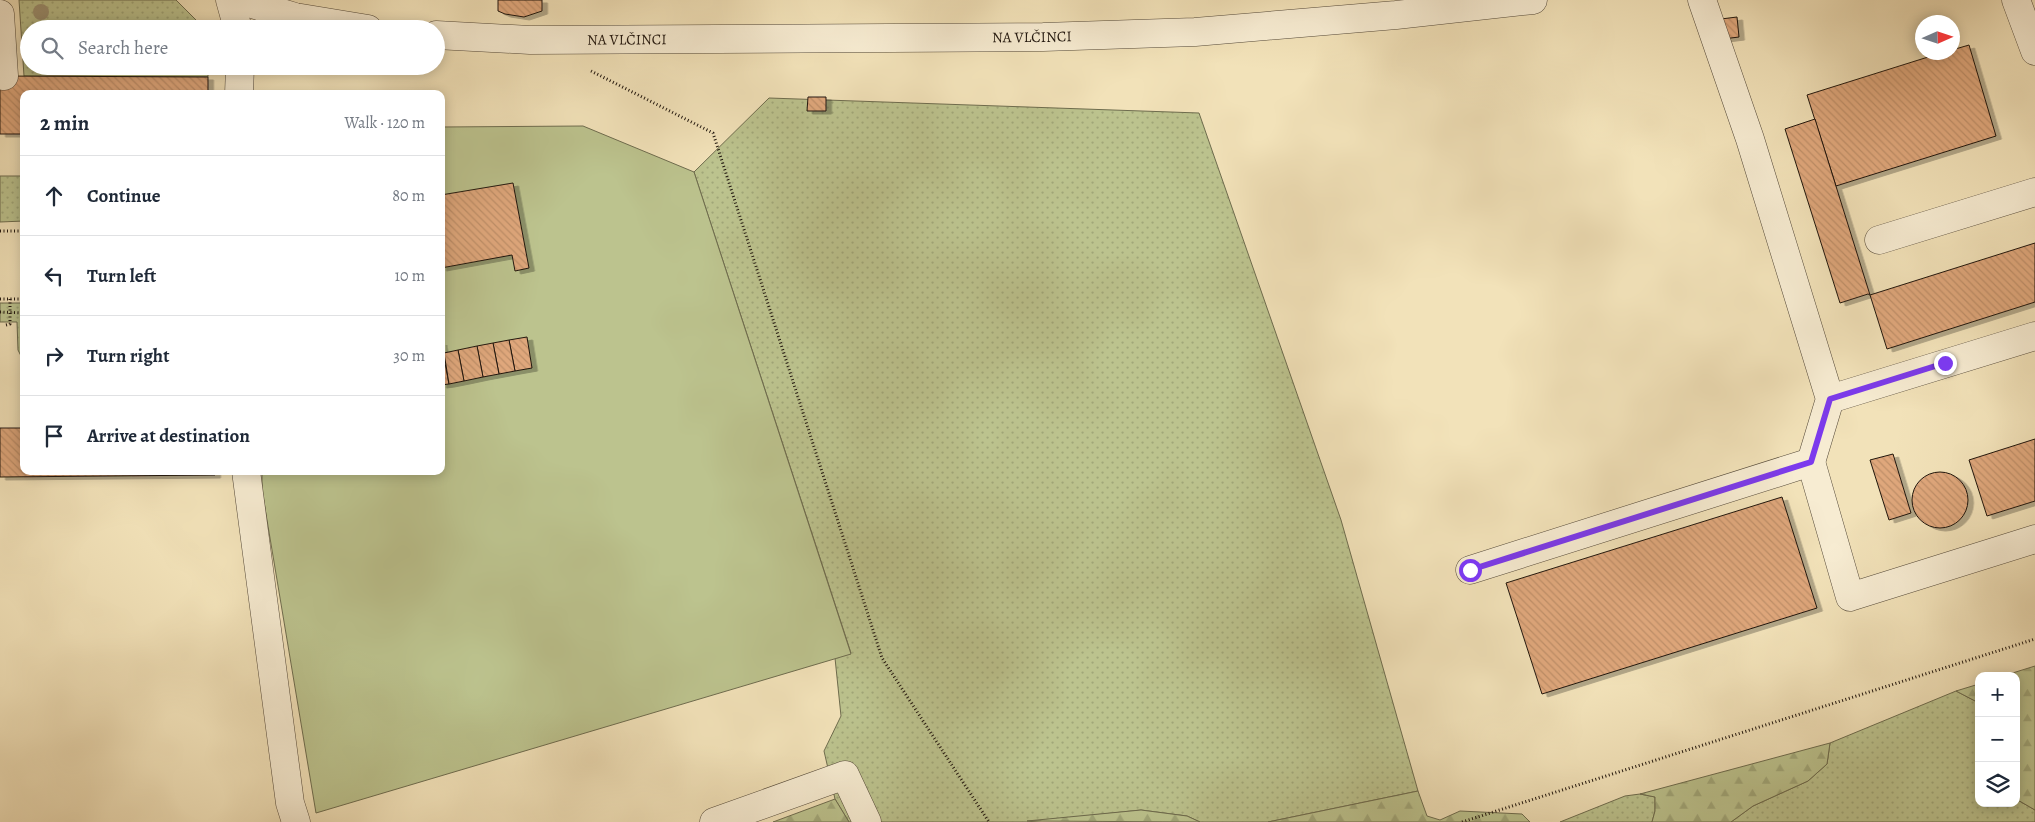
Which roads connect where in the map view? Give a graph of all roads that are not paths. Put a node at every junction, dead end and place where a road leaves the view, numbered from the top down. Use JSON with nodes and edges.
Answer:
{"nodes":[{"id":1,"x":230,"y":0,"type":"edge"},
{"id":2,"x":239,"y":0,"type":"edge"},
{"id":3,"x":1533,"y":0,"type":"edge"},
{"id":4,"x":1702,"y":0,"type":"edge"},
{"id":5,"x":2016,"y":0,"type":"edge"},
{"id":6,"x":0,"y":14,"type":"edge"},
{"id":7,"x":236,"y":20,"type":"edge"},
{"id":8,"x":314,"y":20,"type":"edge"},
{"id":9,"x":445,"y":35,"type":"edge"},
{"id":10,"x":2035,"y":51,"type":"edge"},
{"id":11,"x":240,"y":75,"type":"edge"},
{"id":12,"x":4,"y":76,"type":"dead end"},
{"id":13,"x":239,"y":90,"type":"edge"},
{"id":14,"x":2035,"y":192,"type":"edge"},
{"id":15,"x":1879,"y":240,"type":"dead end"},
{"id":16,"x":2035,"y":336,"type":"edge"},
{"id":17,"x":1830,"y":399,"type":"junction"},
{"id":18,"x":1811,"y":462,"type":"junction"},
{"id":19,"x":247,"y":475,"type":"edge"},
{"id":20,"x":2035,"y":539,"type":"edge"},
{"id":21,"x":1470,"y":570,"type":"dead end"},
{"id":22,"x":296,"y":822,"type":"edge"},
{"id":23,"x":714,"y":822,"type":"edge"},
{"id":24,"x":867,"y":822,"type":"edge"}],
"edges":[{"from":1,"to":7,"type":"street"},
{"from":2,"to":8,"type":"street"},
{"from":3,"to":9,"type":"street","name":"NA VLČINCI"},
{"from":4,"to":17,"type":"street"},
{"from":5,"to":10,"type":"street"},
{"from":6,"to":12,"type":"street"},
{"from":11,"to":13,"type":"street"},
{"from":14,"to":15,"type":"street"},
{"from":16,"to":17,"type":"street"},
{"from":17,"to":18,"type":"street"},
{"from":18,"to":20,"type":"street"},
{"from":18,"to":21,"type":"street"},
{"from":19,"to":22,"type":"street"},
{"from":23,"to":24,"type":"street"}]}
